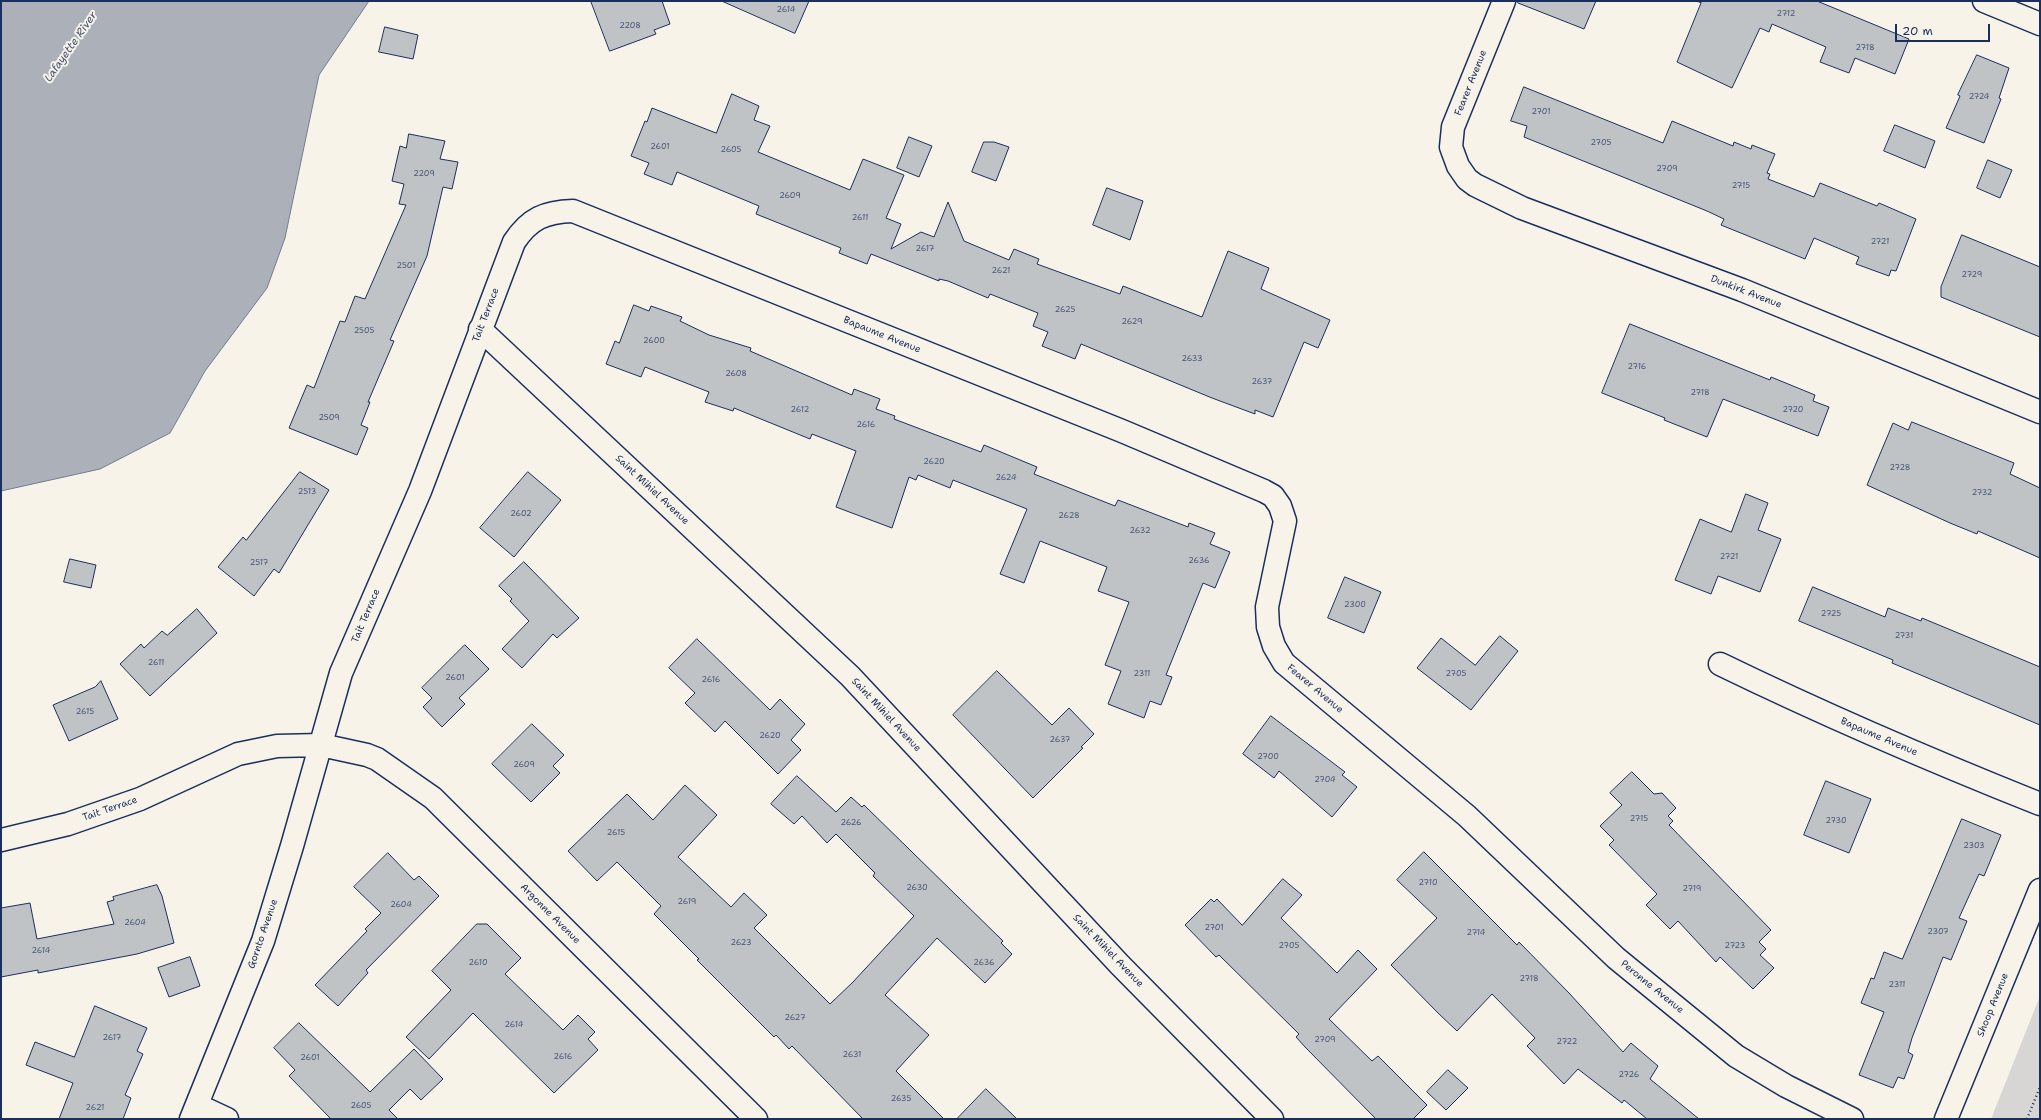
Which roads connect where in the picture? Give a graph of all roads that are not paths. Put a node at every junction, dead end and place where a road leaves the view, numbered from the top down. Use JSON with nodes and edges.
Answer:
{"nodes":[{"id":1,"x":1504,"y":1,"type":"edge"},
{"id":2,"x":1984,"y":1,"type":"edge"},
{"id":3,"x":2040,"y":24,"type":"edge"},
{"id":4,"x":1458,"y":166,"type":"joint"},
{"id":5,"x":573,"y":211,"type":"joint"},
{"id":6,"x":480,"y":329,"type":"junction"},
{"id":7,"x":2040,"y":412,"type":"edge"},
{"id":8,"x":1191,"y":460,"type":"joint"},
{"id":9,"x":1720,"y":664,"type":"dead end"},
{"id":10,"x":321,"y":745,"type":"junction"},
{"id":11,"x":2040,"y":804,"type":"edge"},
{"id":12,"x":1476,"y":824,"type":"joint"},
{"id":13,"x":1,"y":840,"type":"edge"},
{"id":14,"x":2040,"y":890,"type":"edge"},
{"id":15,"x":194,"y":1112,"type":"edge"},
{"id":16,"x":227,"y":1119,"type":"edge"},
{"id":17,"x":756,"y":1119,"type":"edge"},
{"id":18,"x":1272,"y":1119,"type":"edge"},
{"id":19,"x":1852,"y":1119,"type":"edge"},
{"id":20,"x":1946,"y":1119,"type":"edge"}],
"edges":[{"from":1,"to":4,"type":"street","name":"Fearer Avenue"},
{"from":2,"to":3,"type":"street"},
{"from":4,"to":7,"type":"street","name":"Dunkirk Avenue"},
{"from":5,"to":6,"type":"street","name":"Tait Terrace"},
{"from":5,"to":8,"type":"street","name":"Bapaume Avenue"},
{"from":6,"to":10,"type":"street","name":"Tait Terrace"},
{"from":6,"to":18,"type":"street","name":"Saint Mihiel Avenue"},
{"from":8,"to":12,"type":"street","name":"Fearer Avenue"},
{"from":9,"to":11,"type":"street","name":"Bapaume Avenue"},
{"from":10,"to":13,"type":"street","name":"Tait Terrace"},
{"from":10,"to":15,"type":"street","name":"Gornto Avenue"},
{"from":10,"to":17,"type":"street","name":"Argonne Avenue"},
{"from":12,"to":19,"type":"street","name":"Peronne Avenue"},
{"from":14,"to":20,"type":"street","name":"Shoop Avenue"},
{"from":15,"to":16,"type":"street"}]}
